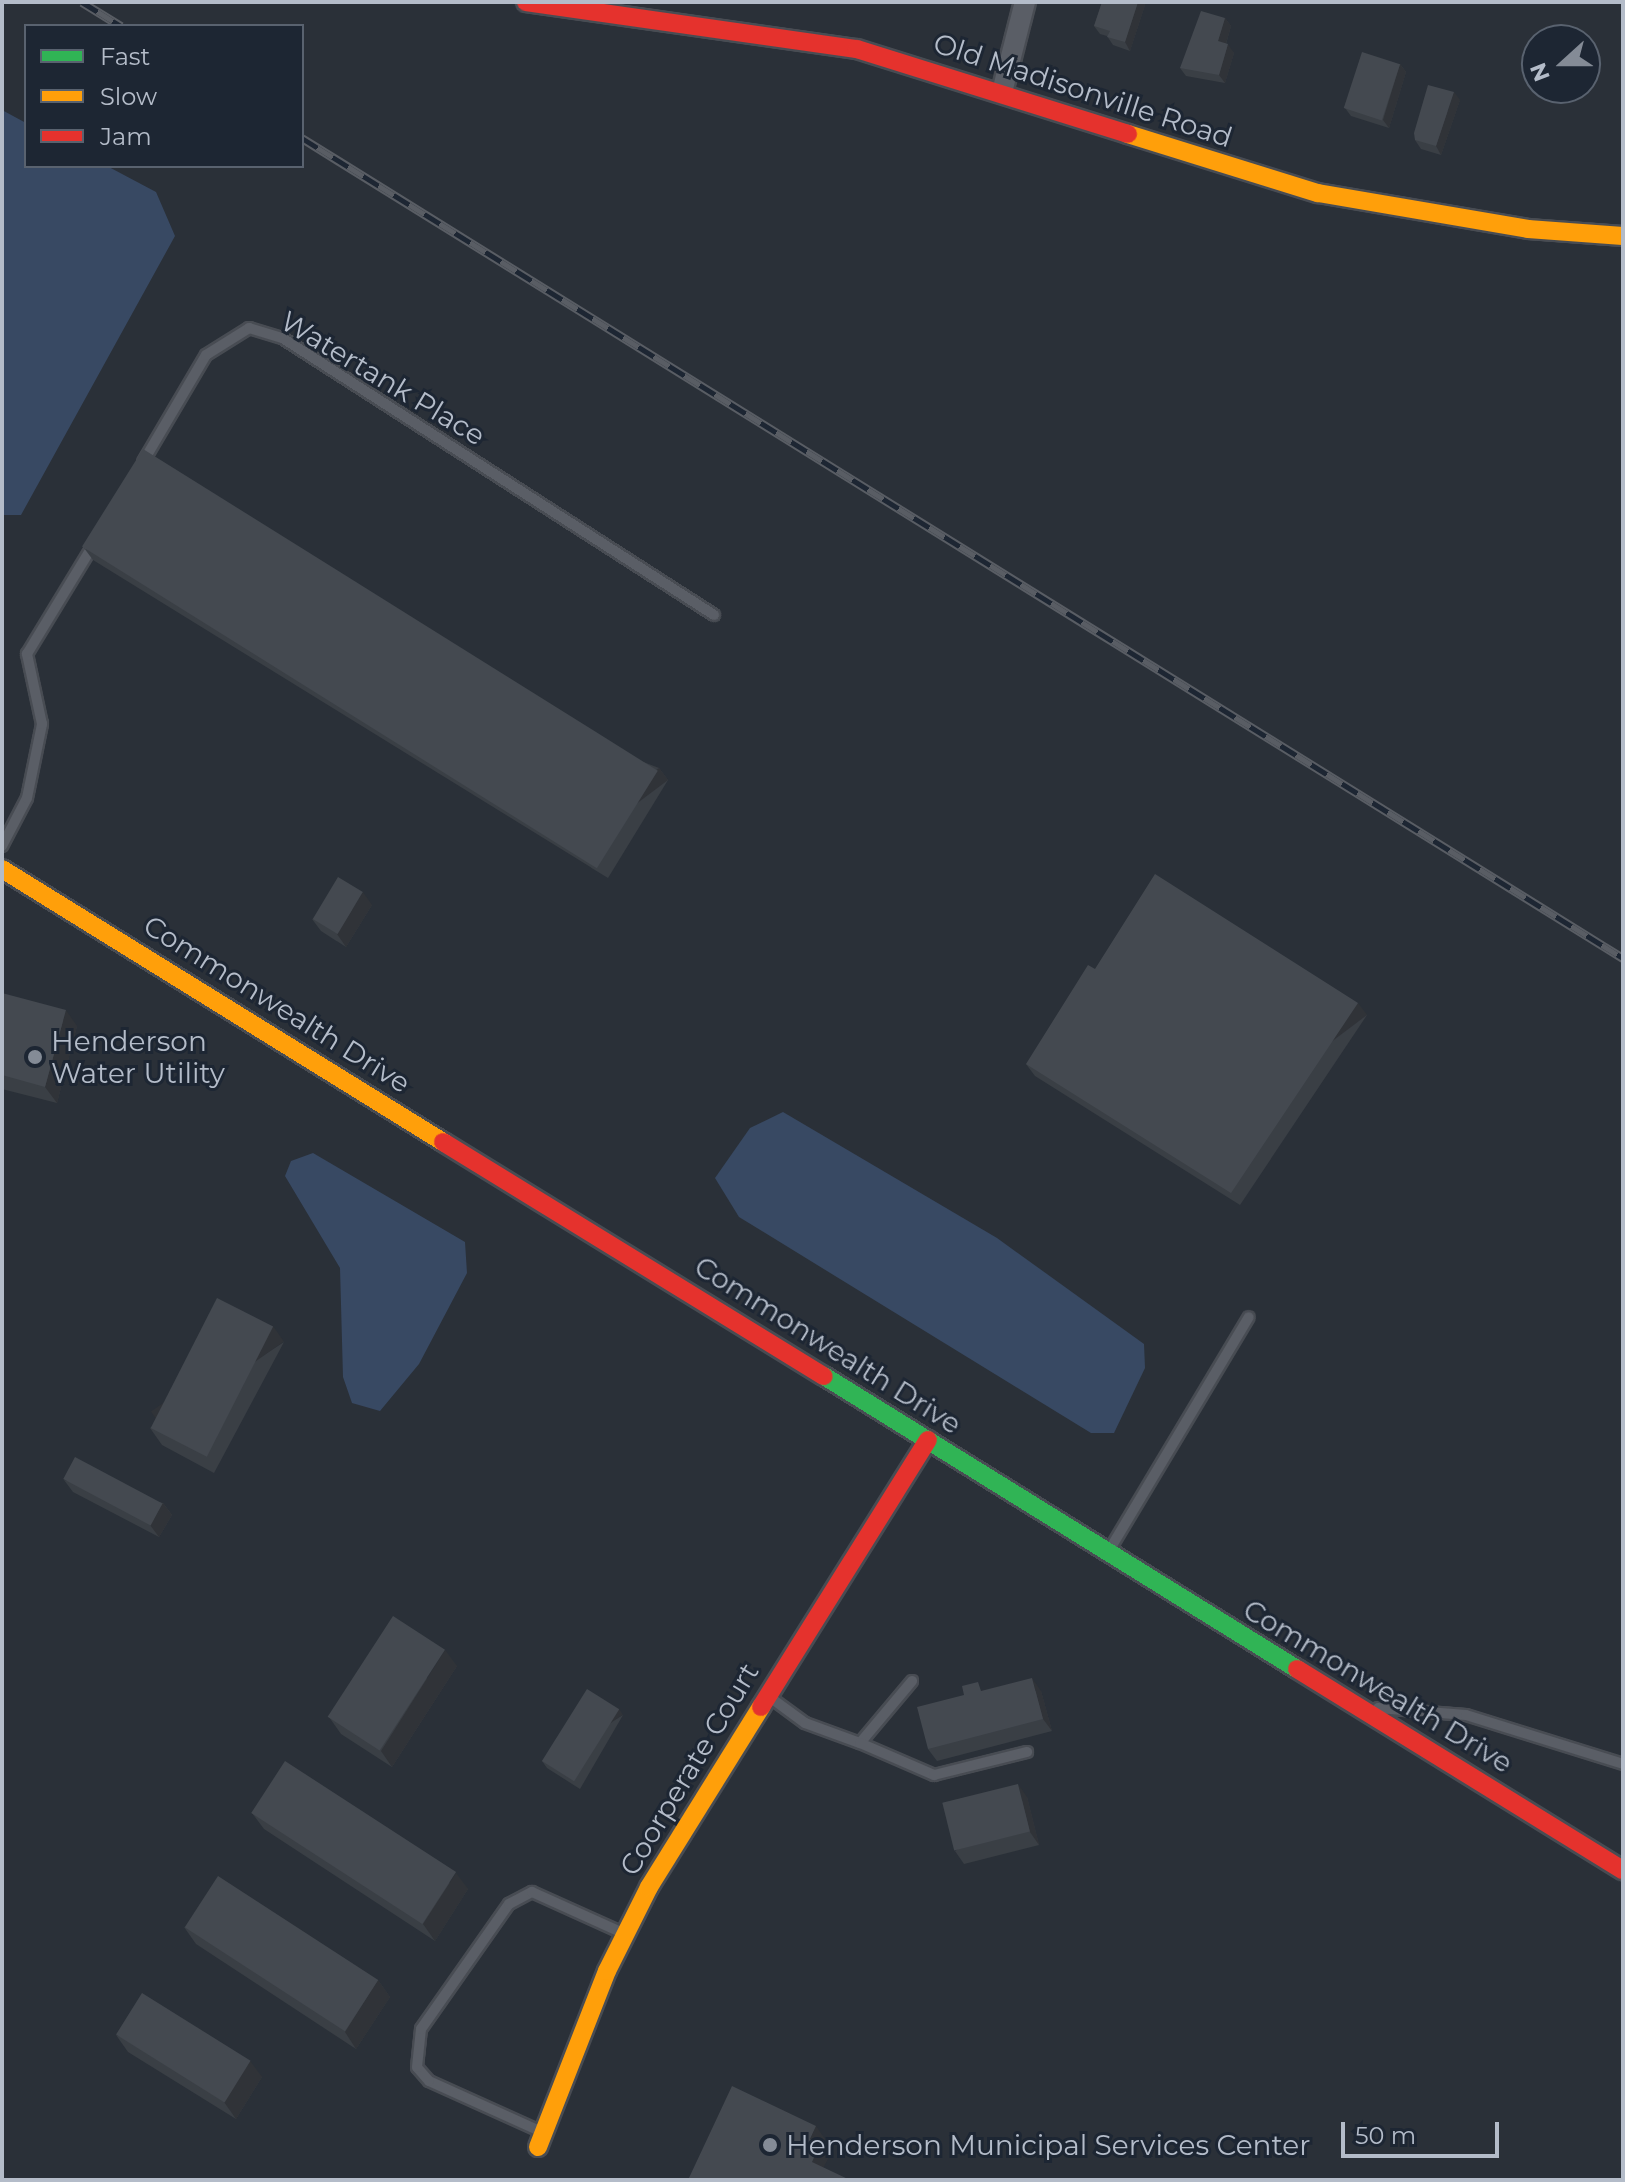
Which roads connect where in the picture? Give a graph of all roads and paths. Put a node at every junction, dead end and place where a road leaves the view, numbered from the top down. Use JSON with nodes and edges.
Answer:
{"nodes":[{"id":1,"x":526,"y":2,"type":"edge"},
{"id":2,"x":1025,"y":2,"type":"edge"},
{"id":3,"x":1002,"y":92,"type":"junction"},
{"id":4,"x":1623,"y":236,"type":"edge"},
{"id":5,"x":137,"y":471,"type":"edge"},
{"id":6,"x":99,"y":536,"type":"edge"},
{"id":7,"x":714,"y":615,"type":"dead end"},
{"id":8,"x":2,"y":846,"type":"edge"},
{"id":9,"x":2,"y":869,"type":"edge"},
{"id":10,"x":1249,"y":1317,"type":"dead end"},
{"id":11,"x":928,"y":1440,"type":"junction"},
{"id":12,"x":1107,"y":1554,"type":"junction"},
{"id":13,"x":912,"y":1681,"type":"dead end"},
{"id":14,"x":766,"y":1695,"type":"junction"},
{"id":15,"x":1356,"y":1706,"type":"junction"},
{"id":16,"x":860,"y":1743,"type":"junction"},
{"id":17,"x":1027,"y":1752,"type":"dead end"},
{"id":18,"x":1623,"y":1764,"type":"edge"},
{"id":19,"x":1623,"y":1870,"type":"edge"},
{"id":20,"x":624,"y":1934,"type":"junction"},
{"id":21,"x":541,"y":2140,"type":"joint"}],
"edges":[{"from":1,"to":3,"type":"street","name":"Old Madisonville Road"},
{"from":2,"to":3,"type":"street"},
{"from":3,"to":4,"type":"street","name":"Old Madisonville Road"},
{"from":5,"to":7,"type":"lane","name":"Watertank Place"},
{"from":6,"to":8,"type":"lane"},
{"from":9,"to":11,"type":"street","name":"Commonwealth Drive"},
{"from":10,"to":12,"type":"lane"},
{"from":11,"to":12,"type":"street","name":"Commonwealth Drive"},
{"from":11,"to":14,"type":"street","name":"Coorperate Court"},
{"from":12,"to":15,"type":"street","name":"Commonwealth Drive"},
{"from":13,"to":16,"type":"lane"},
{"from":14,"to":16,"type":"lane"},
{"from":14,"to":20,"type":"street","name":"Coorperate Court"},
{"from":15,"to":18,"type":"lane"},
{"from":15,"to":19,"type":"street","name":"Commonwealth Drive"},
{"from":16,"to":17,"type":"lane"},
{"from":20,"to":21,"type":"street","name":"Coorperate Court"},
{"from":20,"to":21,"type":"lane"}]}
